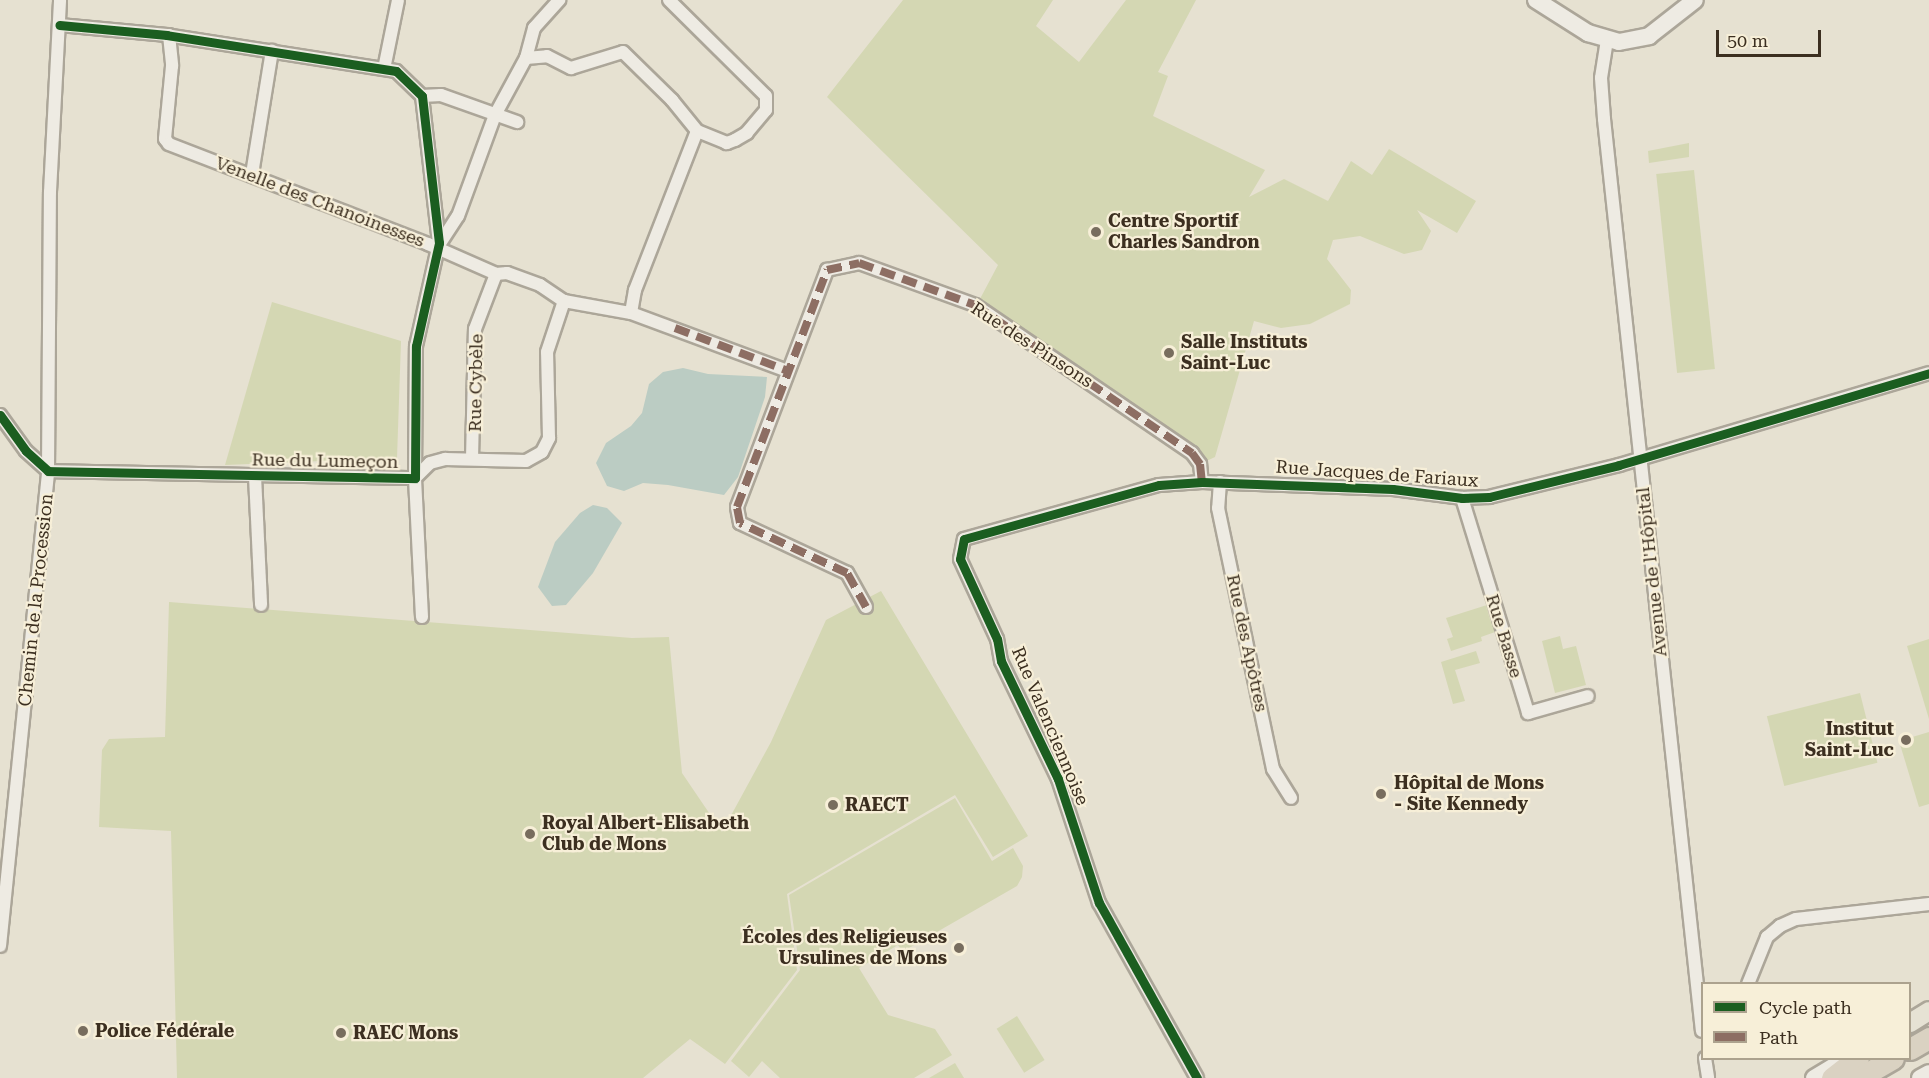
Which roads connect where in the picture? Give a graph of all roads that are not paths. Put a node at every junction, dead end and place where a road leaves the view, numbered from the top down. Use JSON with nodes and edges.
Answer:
{"nodes":[{"id":1,"x":60,"y":0,"type":"edge"},
{"id":2,"x":398,"y":0,"type":"edge"},
{"id":3,"x":559,"y":0,"type":"edge"},
{"id":4,"x":669,"y":0,"type":"edge"},
{"id":5,"x":1536,"y":0,"type":"edge"},
{"id":6,"x":1695,"y":0,"type":"edge"},
{"id":7,"x":59,"y":26,"type":"junction"},
{"id":8,"x":169,"y":35,"type":"junction"},
{"id":9,"x":1607,"y":40,"type":"junction"},
{"id":10,"x":272,"y":51,"type":"junction"},
{"id":11,"x":525,"y":58,"type":"junction"},
{"id":12,"x":384,"y":69,"type":"junction"},
{"id":13,"x":422,"y":96,"type":"junction"},
{"id":14,"x":495,"y":115,"type":"junction"},
{"id":15,"x":517,"y":122,"type":"dead end"},
{"id":16,"x":696,"y":131,"type":"junction"},
{"id":17,"x":252,"y":174,"type":"junction"},
{"id":18,"x":438,"y":248,"type":"junction"},
{"id":19,"x":496,"y":274,"type":"junction"},
{"id":20,"x":564,"y":301,"type":"junction"},
{"id":21,"x":631,"y":313,"type":"junction"},
{"id":22,"x":788,"y":370,"type":"junction"},
{"id":23,"x":1929,"y":373,"type":"edge"},
{"id":24,"x":0,"y":415,"type":"edge"},
{"id":25,"x":1639,"y":458,"type":"junction"},
{"id":26,"x":471,"y":459,"type":"junction"},
{"id":27,"x":48,"y":471,"type":"junction"},
{"id":28,"x":255,"y":476,"type":"junction"},
{"id":29,"x":415,"y":478,"type":"junction"},
{"id":30,"x":1202,"y":482,"type":"junction"},
{"id":31,"x":1220,"y":482,"type":"junction"},
{"id":32,"x":1462,"y":498,"type":"junction"},
{"id":33,"x":961,"y":545,"type":"joint"},
{"id":34,"x":261,"y":605,"type":"dead end"},
{"id":35,"x":866,"y":607,"type":"dead end"},
{"id":36,"x":422,"y":617,"type":"dead end"},
{"id":37,"x":1588,"y":696,"type":"dead end"},
{"id":38,"x":1291,"y":798,"type":"dead end"},
{"id":39,"x":1929,"y":904,"type":"edge"},
{"id":40,"x":0,"y":946,"type":"edge"},
{"id":41,"x":1749,"y":982,"type":"edge"},
{"id":42,"x":1701,"y":1010,"type":"edge"},
{"id":43,"x":1929,"y":1011,"type":"edge"},
{"id":44,"x":1911,"y":1022,"type":"edge"},
{"id":45,"x":1929,"y":1038,"type":"edge"},
{"id":46,"x":1911,"y":1048,"type":"edge"},
{"id":47,"x":1706,"y":1060,"type":"edge"},
{"id":48,"x":1845,"y":1060,"type":"edge"},
{"id":49,"x":1857,"y":1060,"type":"edge"},
{"id":50,"x":1891,"y":1060,"type":"edge"},
{"id":51,"x":1929,"y":1073,"type":"edge"},
{"id":52,"x":1197,"y":1078,"type":"edge"},
{"id":53,"x":1708,"y":1078,"type":"edge"},
{"id":54,"x":1814,"y":1078,"type":"edge"},
{"id":55,"x":1832,"y":1078,"type":"edge"},
{"id":56,"x":1859,"y":1078,"type":"edge"},
{"id":57,"x":1920,"y":1078,"type":"edge"}],
"edges":[{"from":1,"to":7,"type":"street","name":"Chemin de la Procession"},
{"from":2,"to":12,"type":"street"},
{"from":3,"to":11,"type":"street"},
{"from":4,"to":16,"type":"street"},
{"from":5,"to":9,"type":"main road"},
{"from":6,"to":9,"type":"main road"},
{"from":7,"to":8,"type":"street"},
{"from":7,"to":27,"type":"street","name":"Chemin de la Procession"},
{"from":8,"to":10,"type":"street"},
{"from":8,"to":17,"type":"street","name":"Venelle des Chanoinesses"},
{"from":9,"to":25,"type":"street","name":"Avenue de l'Hôpital"},
{"from":10,"to":12,"type":"street"},
{"from":10,"to":17,"type":"street"},
{"from":11,"to":14,"type":"street"},
{"from":11,"to":16,"type":"street"},
{"from":12,"to":13,"type":"street"},
{"from":13,"to":14,"type":"street"},
{"from":13,"to":18,"type":"street","name":"Rue du Lumeçon"},
{"from":14,"to":15,"type":"street"},
{"from":14,"to":18,"type":"street"},
{"from":16,"to":21,"type":"street"},
{"from":17,"to":18,"type":"street","name":"Venelle des Chanoinesses"},
{"from":18,"to":19,"type":"street","name":"Venelle des Chanoinesses"},
{"from":18,"to":29,"type":"street","name":"Rue du Lumeçon"},
{"from":19,"to":20,"type":"street","name":"Venelle des Chanoinesses"},
{"from":19,"to":26,"type":"street","name":"Rue Cybèle"},
{"from":20,"to":21,"type":"street","name":"Venelle des Chanoinesses"},
{"from":20,"to":26,"type":"street"},
{"from":21,"to":22,"type":"street","name":"Venelle des Chanoinesses"},
{"from":22,"to":30,"type":"street","name":"Rue des Pinsons"},
{"from":22,"to":35,"type":"street"},
{"from":23,"to":25,"type":"street","name":"Rue Jacques de Fariaux"},
{"from":24,"to":27,"type":"street"},
{"from":25,"to":32,"type":"street","name":"Rue Jacques de Fariaux"},
{"from":25,"to":42,"type":"street","name":"Avenue de l'Hôpital"},
{"from":26,"to":29,"type":"street"},
{"from":27,"to":28,"type":"street","name":"Rue du Lumeçon"},
{"from":27,"to":40,"type":"street","name":"Chemin de la Procession"},
{"from":28,"to":29,"type":"street","name":"Rue du Lumeçon"},
{"from":28,"to":34,"type":"street"},
{"from":29,"to":36,"type":"street"},
{"from":30,"to":31,"type":"street","name":"Rue Jacques de Fariaux"},
{"from":30,"to":33,"type":"street","name":"Rue Jacques de Fariaux"},
{"from":31,"to":32,"type":"street","name":"Rue Jacques de Fariaux"},
{"from":31,"to":38,"type":"street","name":"Rue des Apôtres"},
{"from":32,"to":37,"type":"street","name":"Rue Basse"},
{"from":33,"to":52,"type":"street","name":"Rue Valenciennoise"},
{"from":39,"to":41,"type":"street"},
{"from":43,"to":44,"type":"main road"},
{"from":45,"to":46,"type":"highway"},
{"from":47,"to":53,"type":"street"},
{"from":48,"to":54,"type":"main road"},
{"from":49,"to":55,"type":"highway"},
{"from":50,"to":56,"type":"highway"},
{"from":51,"to":57,"type":"main road"}]}
